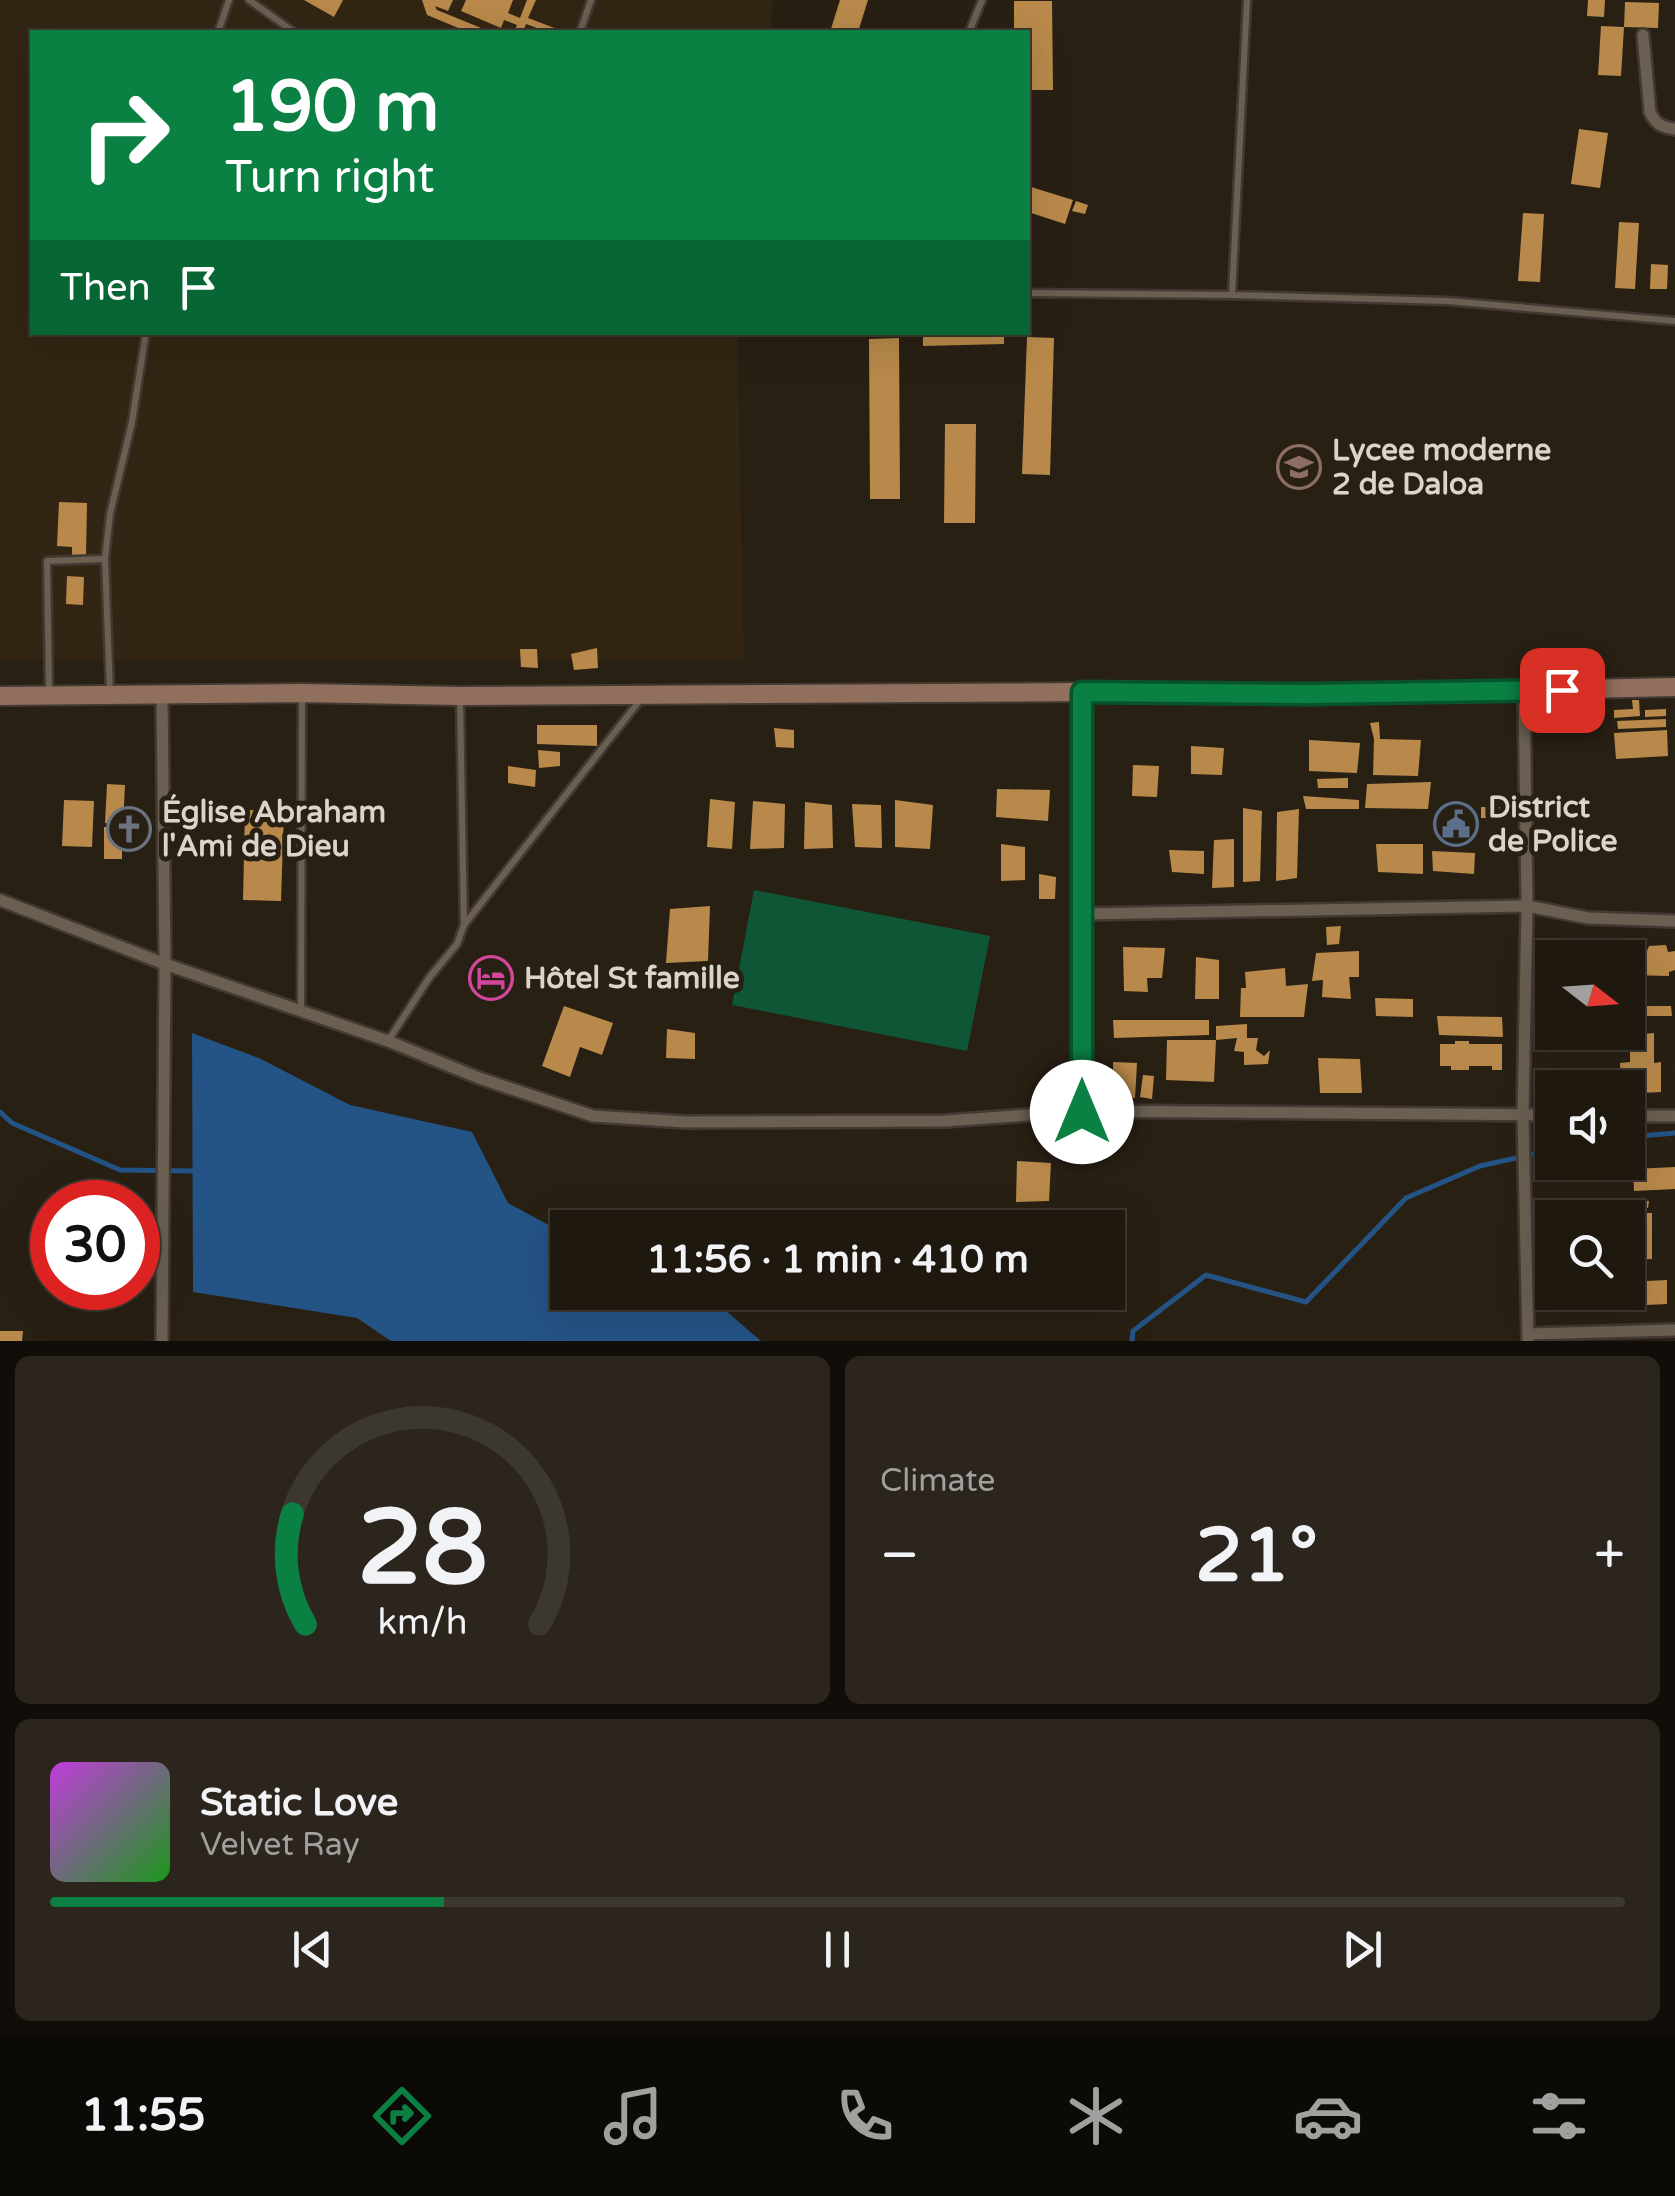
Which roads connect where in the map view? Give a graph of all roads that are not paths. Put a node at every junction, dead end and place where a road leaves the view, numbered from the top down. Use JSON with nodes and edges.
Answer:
{"nodes":[{"id":1,"x":229,"y":0,"type":"edge"},
{"id":2,"x":249,"y":0,"type":"edge"},
{"id":3,"x":591,"y":0,"type":"edge"},
{"id":4,"x":982,"y":0,"type":"edge"},
{"id":5,"x":1246,"y":0,"type":"edge"},
{"id":6,"x":219,"y":30,"type":"edge"},
{"id":7,"x":291,"y":30,"type":"edge"},
{"id":8,"x":581,"y":30,"type":"edge"},
{"id":9,"x":971,"y":30,"type":"edge"},
{"id":10,"x":1643,"y":35,"type":"dead end"},
{"id":11,"x":1675,"y":129,"type":"edge"},
{"id":12,"x":1030,"y":293,"type":"edge"},
{"id":13,"x":1232,"y":295,"type":"junction"},
{"id":14,"x":1675,"y":321,"type":"edge"},
{"id":15,"x":146,"y":335,"type":"edge"},
{"id":16,"x":105,"y":559,"type":"junction"},
{"id":17,"x":1675,"y":688,"type":"edge"},
{"id":18,"x":1524,"y":691,"type":"junction"},
{"id":19,"x":1082,"y":692,"type":"junction"},
{"id":20,"x":302,"y":693,"type":"junction"},
{"id":21,"x":110,"y":694,"type":"junction"},
{"id":22,"x":162,"y":694,"type":"junction"},
{"id":23,"x":644,"y":695,"type":"junction"},
{"id":24,"x":0,"y":696,"type":"edge"},
{"id":25,"x":460,"y":696,"type":"junction"},
{"id":26,"x":50,"y":697,"type":"junction"},
{"id":27,"x":0,"y":900,"type":"edge"},
{"id":28,"x":1527,"y":906,"type":"junction"},
{"id":29,"x":1083,"y":914,"type":"junction"},
{"id":30,"x":1675,"y":921,"type":"edge"},
{"id":31,"x":464,"y":925,"type":"junction"},
{"id":32,"x":165,"y":964,"type":"junction"},
{"id":33,"x":302,"y":1012,"type":"junction"},
{"id":34,"x":388,"y":1041,"type":"junction"},
{"id":35,"x":1082,"y":1112,"type":"junction"},
{"id":36,"x":1522,"y":1115,"type":"junction"},
{"id":37,"x":1535,"y":1115,"type":"edge"},
{"id":38,"x":1645,"y":1116,"type":"edge"},
{"id":39,"x":1675,"y":1116,"type":"edge"},
{"id":40,"x":1675,"y":1330,"type":"edge"},
{"id":41,"x":1528,"y":1337,"type":"edge"},
{"id":42,"x":162,"y":1341,"type":"edge"}],
"edges":[{"from":1,"to":6,"type":"lane"},
{"from":2,"to":7,"type":"lane"},
{"from":3,"to":8,"type":"lane"},
{"from":4,"to":9,"type":"lane"},
{"from":5,"to":13,"type":"lane"},
{"from":10,"to":11,"type":"street"},
{"from":12,"to":13,"type":"lane"},
{"from":13,"to":14,"type":"lane"},
{"from":15,"to":16,"type":"lane"},
{"from":16,"to":21,"type":"lane"},
{"from":16,"to":26,"type":"lane"},
{"from":17,"to":18,"type":"street"},
{"from":18,"to":19,"type":"street"},
{"from":18,"to":28,"type":"street"},
{"from":19,"to":23,"type":"street"},
{"from":19,"to":29,"type":"street"},
{"from":20,"to":22,"type":"street"},
{"from":20,"to":25,"type":"street"},
{"from":20,"to":33,"type":"lane"},
{"from":21,"to":22,"type":"street"},
{"from":21,"to":26,"type":"street"},
{"from":22,"to":32,"type":"street"},
{"from":23,"to":25,"type":"street"},
{"from":23,"to":31,"type":"lane"},
{"from":24,"to":26,"type":"street"},
{"from":25,"to":31,"type":"lane"},
{"from":27,"to":32,"type":"street"},
{"from":28,"to":29,"type":"street"},
{"from":28,"to":30,"type":"street"},
{"from":28,"to":36,"type":"street"},
{"from":29,"to":35,"type":"street"},
{"from":31,"to":34,"type":"lane"},
{"from":32,"to":33,"type":"street"},
{"from":32,"to":42,"type":"street"},
{"from":33,"to":34,"type":"street"},
{"from":34,"to":35,"type":"street"},
{"from":35,"to":36,"type":"street"},
{"from":36,"to":37,"type":"street"},
{"from":36,"to":41,"type":"street"},
{"from":38,"to":39,"type":"street"},
{"from":40,"to":41,"type":"street"}]}
